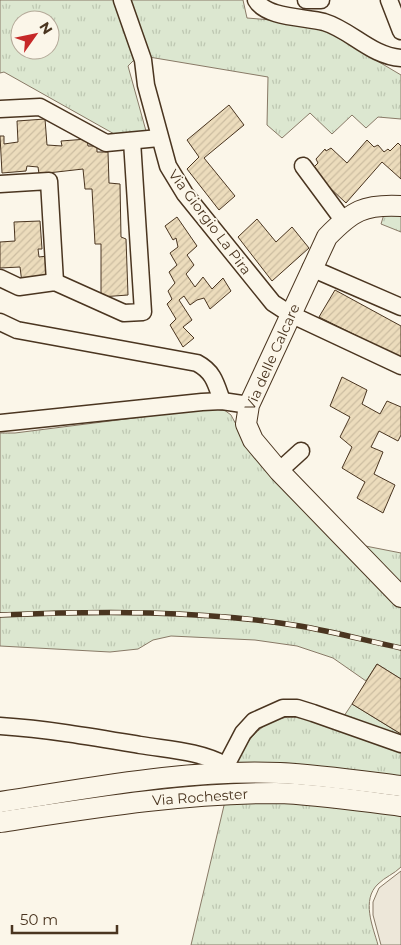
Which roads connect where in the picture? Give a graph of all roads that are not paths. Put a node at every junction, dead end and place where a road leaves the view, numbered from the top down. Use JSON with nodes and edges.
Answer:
{"nodes":[{"id":1,"x":122,"y":0,"type":"edge"},
{"id":2,"x":256,"y":0,"type":"edge"},
{"id":3,"x":306,"y":0,"type":"edge"},
{"id":4,"x":321,"y":0,"type":"edge"},
{"id":5,"x":389,"y":0,"type":"edge"},
{"id":6,"x":401,"y":31,"type":"edge"},
{"id":7,"x":401,"y":58,"type":"edge"},
{"id":8,"x":0,"y":109,"type":"edge"},
{"id":9,"x":160,"y":138,"type":"junction"},
{"id":10,"x":132,"y":141,"type":"junction"},
{"id":11,"x":303,"y":166,"type":"dead end"},
{"id":12,"x":0,"y":184,"type":"edge"},
{"id":13,"x":401,"y":206,"type":"edge"},
{"id":14,"x":343,"y":220,"type":"junction"},
{"id":15,"x":311,"y":268,"type":"junction"},
{"id":16,"x":0,"y":278,"type":"edge"},
{"id":17,"x":55,"y":282,"type":"junction"},
{"id":18,"x":401,"y":307,"type":"edge"},
{"id":19,"x":290,"y":314,"type":"junction"},
{"id":20,"x":0,"y":322,"type":"edge"},
{"id":21,"x":401,"y":366,"type":"edge"},
{"id":22,"x":222,"y":401,"type":"junction"},
{"id":23,"x":249,"y":404,"type":"junction"},
{"id":24,"x":0,"y":423,"type":"edge"},
{"id":25,"x":301,"y":451,"type":"dead end"},
{"id":26,"x":279,"y":472,"type":"junction"},
{"id":27,"x":401,"y":597,"type":"edge"},
{"id":28,"x":0,"y":726,"type":"edge"},
{"id":29,"x":401,"y":744,"type":"edge"},
{"id":30,"x":223,"y":770,"type":"junction"},
{"id":31,"x":401,"y":786,"type":"edge"},
{"id":32,"x":0,"y":802,"type":"edge"},
{"id":33,"x":401,"y":806,"type":"edge"},
{"id":34,"x":0,"y":822,"type":"edge"}],
"edges":[{"from":1,"to":9,"type":"street","name":"Via Giorgio La Pira"},
{"from":2,"to":7,"type":"street"},
{"from":3,"to":4,"type":"street"},
{"from":5,"to":6,"type":"street"},
{"from":8,"to":10,"type":"street"},
{"from":9,"to":10,"type":"street"},
{"from":9,"to":19,"type":"street","name":"Via Giorgio La Pira"},
{"from":10,"to":17,"type":"street"},
{"from":11,"to":14,"type":"street"},
{"from":12,"to":17,"type":"street"},
{"from":13,"to":14,"type":"main road","name":"Via delle Calcare"},
{"from":14,"to":15,"type":"main road","name":"Via delle Calcare"},
{"from":15,"to":18,"type":"street"},
{"from":15,"to":19,"type":"main road","name":"Via delle Calcare"},
{"from":16,"to":17,"type":"street"},
{"from":19,"to":21,"type":"street","name":"Via Giorgio La Pira"},
{"from":19,"to":23,"type":"main road","name":"Via delle Calcare"},
{"from":20,"to":22,"type":"street"},
{"from":22,"to":23,"type":"street"},
{"from":22,"to":24,"type":"street"},
{"from":23,"to":26,"type":"main road","name":"Via delle Calcare"},
{"from":25,"to":26,"type":"street"},
{"from":26,"to":27,"type":"main road","name":"Via delle Calcare"},
{"from":28,"to":30,"type":"street"},
{"from":29,"to":30,"type":"street"},
{"from":30,"to":31,"type":"main road","name":"Via Rochester"},
{"from":30,"to":32,"type":"main road","name":"Via Rochester"},
{"from":33,"to":34,"type":"main road","name":"Via Rochester"}]}
